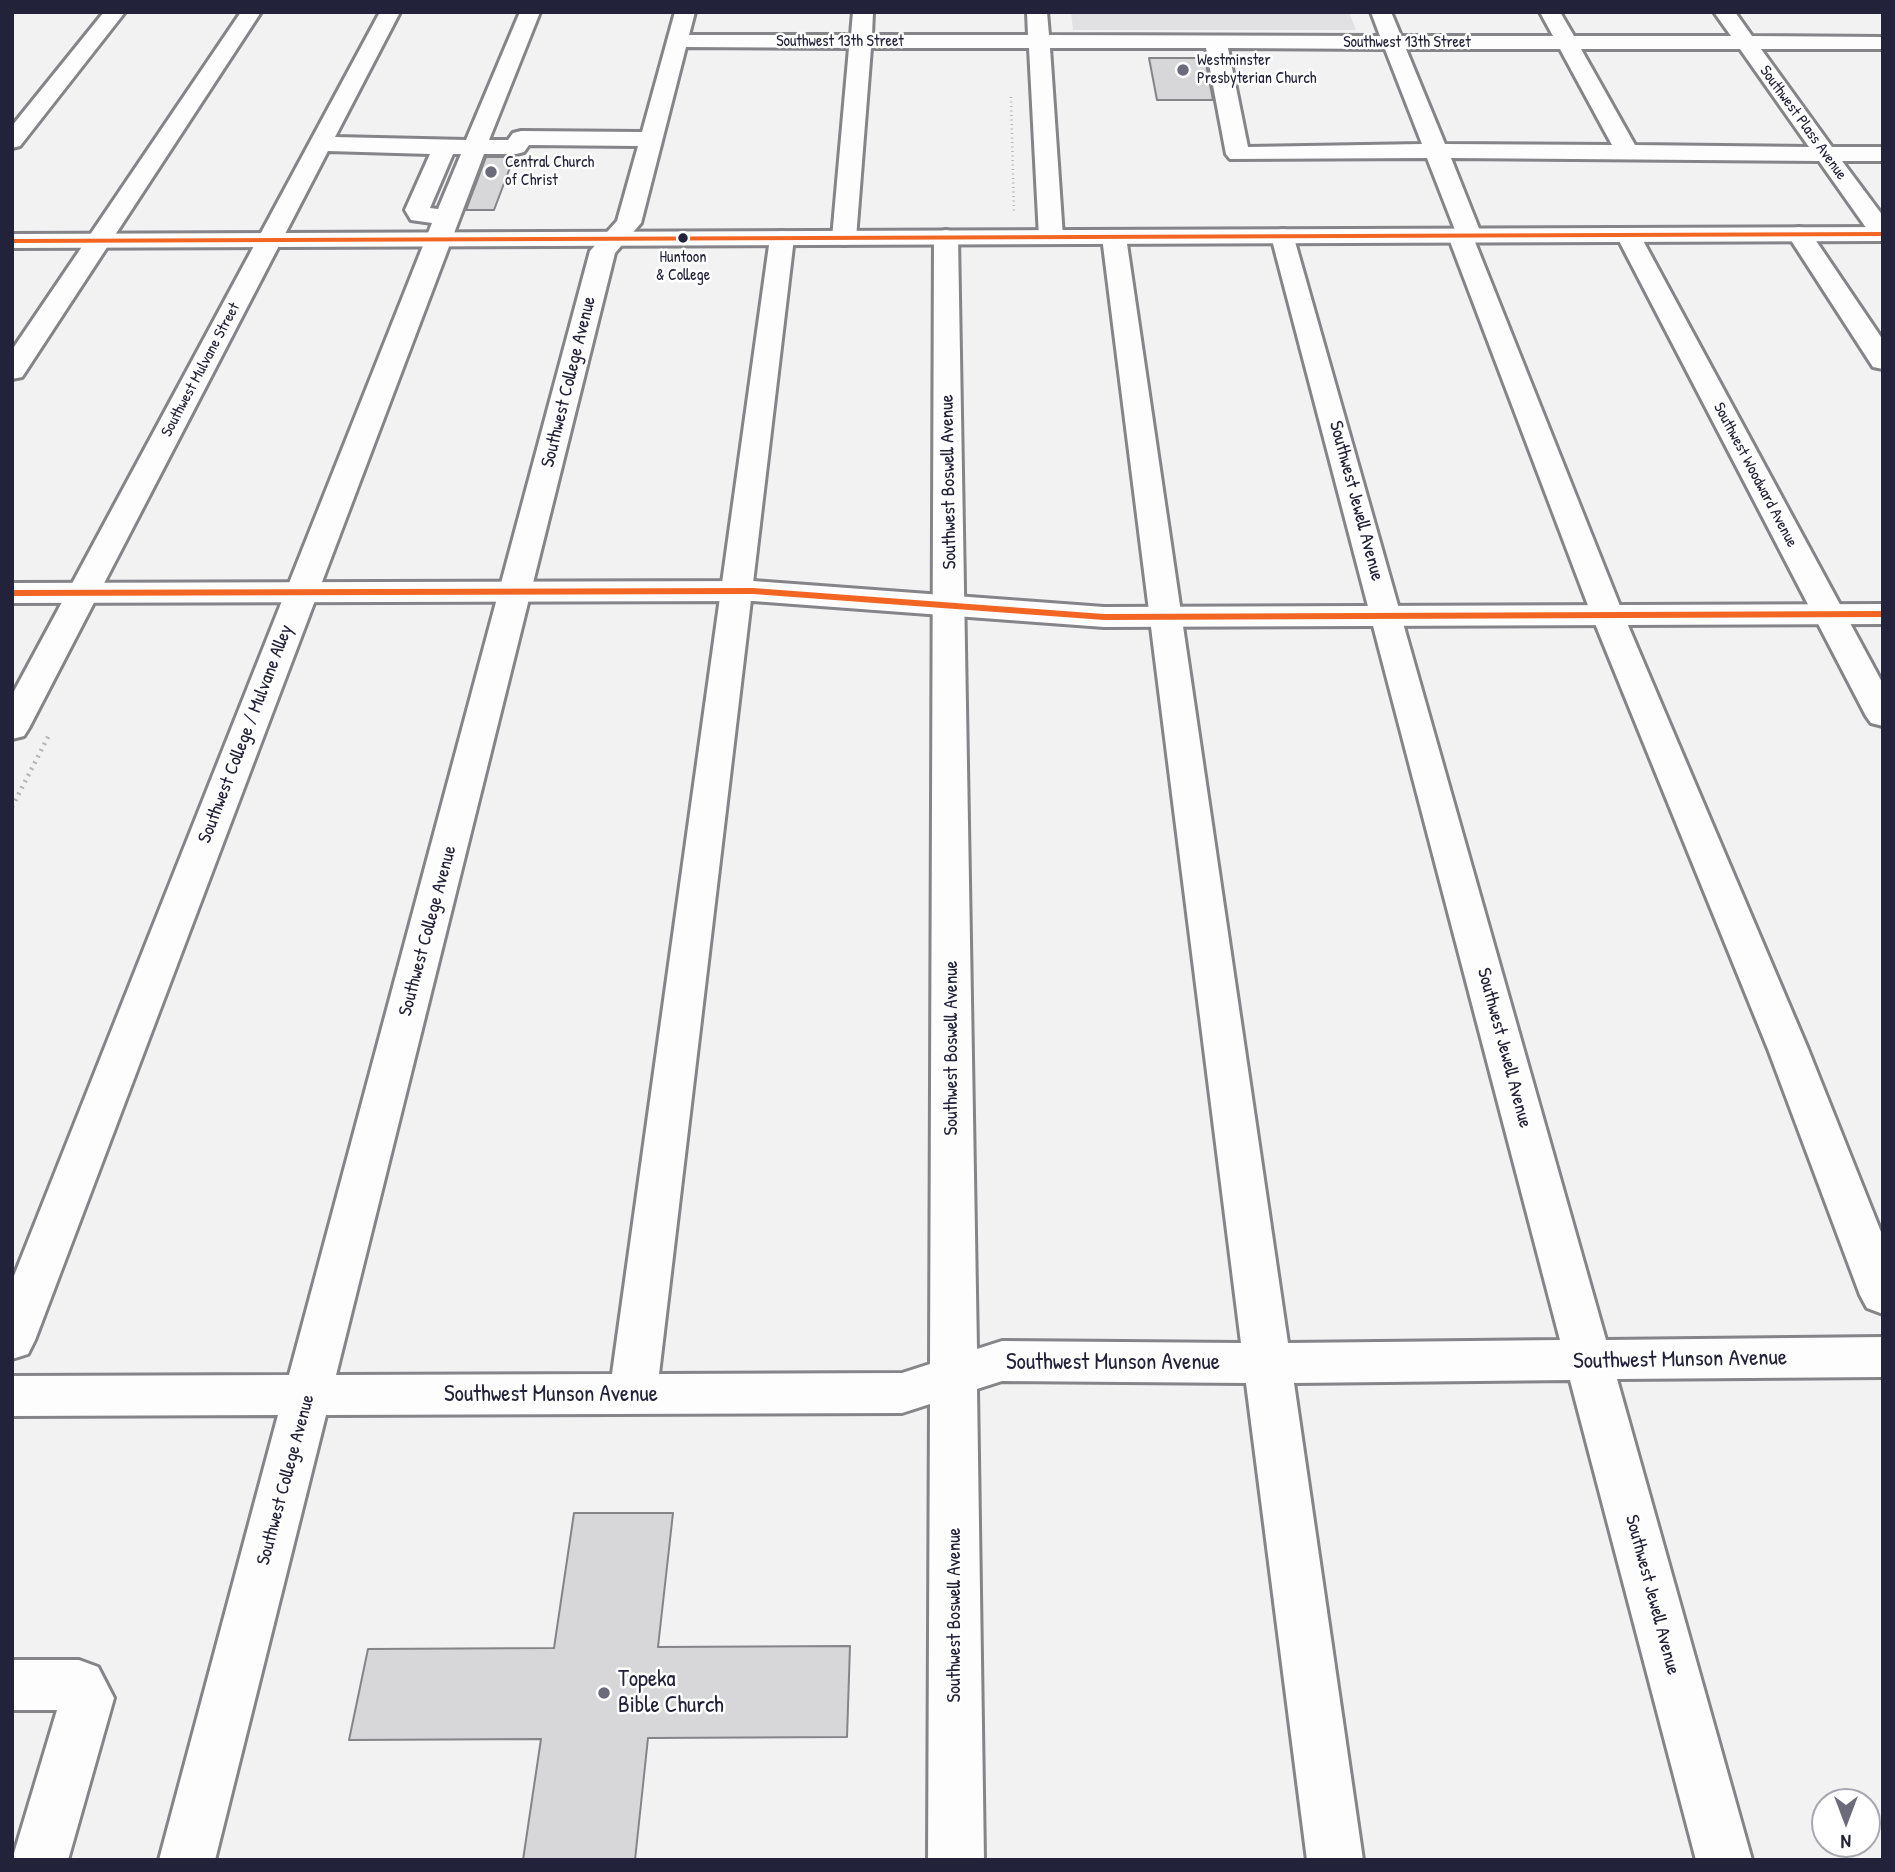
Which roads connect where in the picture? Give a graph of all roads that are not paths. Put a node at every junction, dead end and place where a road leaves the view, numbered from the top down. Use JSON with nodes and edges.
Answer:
{"nodes":[{"id":1,"x":115,"y":12,"type":"edge"},
{"id":2,"x":251,"y":12,"type":"edge"},
{"id":3,"x":390,"y":12,"type":"edge"},
{"id":4,"x":530,"y":12,"type":"edge"},
{"id":5,"x":863,"y":12,"type":"edge"},
{"id":6,"x":1037,"y":12,"type":"edge"},
{"id":7,"x":1381,"y":12,"type":"edge"},
{"id":8,"x":1550,"y":12,"type":"edge"},
{"id":9,"x":1724,"y":12,"type":"edge"},
{"id":10,"x":682,"y":27,"type":"edge"},
{"id":11,"x":861,"y":42,"type":"junction"},
{"id":12,"x":1039,"y":42,"type":"junction"},
{"id":13,"x":1216,"y":43,"type":"junction"},
{"id":14,"x":1393,"y":43,"type":"junction"},
{"id":15,"x":1568,"y":43,"type":"junction"},
{"id":16,"x":1746,"y":43,"type":"junction"},
{"id":17,"x":1883,"y":44,"type":"edge"},
{"id":18,"x":652,"y":139,"type":"junction"},
{"id":19,"x":12,"y":141,"type":"edge"},
{"id":20,"x":320,"y":144,"type":"junction"},
{"id":21,"x":460,"y":147,"type":"junction"},
{"id":22,"x":1436,"y":151,"type":"junction"},
{"id":23,"x":1883,"y":153,"type":"edge"},
{"id":24,"x":1628,"y":154,"type":"junction"},
{"id":25,"x":1825,"y":154,"type":"junction"},
{"id":26,"x":442,"y":228,"type":"junction"},
{"id":27,"x":1799,"y":234,"type":"junction"},
{"id":28,"x":1883,"y":234,"type":"edge"},
{"id":29,"x":1628,"y":235,"type":"junction"},
{"id":30,"x":1283,"y":236,"type":"junction"},
{"id":31,"x":1465,"y":236,"type":"junction"},
{"id":32,"x":946,"y":237,"type":"junction"},
{"id":33,"x":1051,"y":237,"type":"junction"},
{"id":34,"x":1114,"y":237,"type":"junction"},
{"id":35,"x":782,"y":238,"type":"junction"},
{"id":36,"x":844,"y":238,"type":"junction"},
{"id":37,"x":269,"y":239,"type":"junction"},
{"id":38,"x":614,"y":239,"type":"junction"},
{"id":39,"x":99,"y":240,"type":"junction"},
{"id":40,"x":12,"y":241,"type":"edge"},
{"id":41,"x":1883,"y":361,"type":"edge"},
{"id":42,"x":12,"y":371,"type":"edge"},
{"id":43,"x":516,"y":590,"type":"junction"},
{"id":44,"x":300,"y":591,"type":"junction"},
{"id":45,"x":736,"y":591,"type":"junction"},
{"id":46,"x":12,"y":593,"type":"edge"},
{"id":47,"x":83,"y":593,"type":"junction"},
{"id":48,"x":950,"y":605,"type":"junction"},
{"id":49,"x":1828,"y":614,"type":"junction"},
{"id":50,"x":1883,"y":614,"type":"edge"},
{"id":51,"x":1608,"y":616,"type":"junction"},
{"id":52,"x":1167,"y":617,"type":"junction"},
{"id":53,"x":1388,"y":617,"type":"junction"},
{"id":54,"x":1883,"y":716,"type":"edge"},
{"id":55,"x":12,"y":728,"type":"edge"},
{"id":56,"x":1883,"y":1295,"type":"edge"},
{"id":57,"x":12,"y":1340,"type":"edge"},
{"id":58,"x":1883,"y":1357,"type":"edge"},
{"id":59,"x":1588,"y":1361,"type":"junction"},
{"id":60,"x":1269,"y":1363,"type":"junction"},
{"id":61,"x":953,"y":1377,"type":"junction"},
{"id":62,"x":633,"y":1395,"type":"junction"},
{"id":63,"x":12,"y":1396,"type":"edge"},
{"id":64,"x":307,"y":1396,"type":"junction"},
{"id":65,"x":12,"y":1685,"type":"edge"},
{"id":66,"x":40,"y":1860,"type":"edge"},
{"id":67,"x":187,"y":1860,"type":"edge"},
{"id":68,"x":956,"y":1860,"type":"edge"},
{"id":69,"x":1335,"y":1860,"type":"edge"},
{"id":70,"x":1724,"y":1860,"type":"edge"}],
"edges":[{"from":1,"to":19,"type":"street"},
{"from":2,"to":39,"type":"street"},
{"from":3,"to":20,"type":"street","name":"Southwest Mulvane Street"},
{"from":4,"to":21,"type":"street","name":"Southwest College / Mulvane Alley"},
{"from":5,"to":11,"type":"street"},
{"from":6,"to":12,"type":"street"},
{"from":7,"to":14,"type":"street"},
{"from":8,"to":15,"type":"street"},
{"from":9,"to":16,"type":"street","name":"Southwest Plass Avenue"},
{"from":10,"to":11,"type":"street","name":"Southwest 13th Street"},
{"from":10,"to":18,"type":"street","name":"Southwest College Avenue"},
{"from":11,"to":12,"type":"street","name":"Southwest 13th Street"},
{"from":11,"to":36,"type":"street"},
{"from":12,"to":13,"type":"street","name":"Southwest 13th Street"},
{"from":12,"to":33,"type":"street"},
{"from":13,"to":14,"type":"street","name":"Southwest 13th Street"},
{"from":13,"to":22,"type":"street"},
{"from":14,"to":15,"type":"street","name":"Southwest 13th Street"},
{"from":14,"to":22,"type":"street"},
{"from":15,"to":16,"type":"street","name":"Southwest 13th Street"},
{"from":15,"to":24,"type":"street"},
{"from":16,"to":17,"type":"street","name":"Southwest 13th Street"},
{"from":16,"to":25,"type":"street","name":"Southwest Plass Avenue"},
{"from":18,"to":21,"type":"street"},
{"from":18,"to":38,"type":"street","name":"Southwest College Avenue"},
{"from":20,"to":21,"type":"street"},
{"from":20,"to":37,"type":"street","name":"Southwest Mulvane Street"},
{"from":21,"to":26,"type":"street","name":"Southwest College / Mulvane Alley"},
{"from":22,"to":24,"type":"street"},
{"from":22,"to":31,"type":"street"},
{"from":23,"to":25,"type":"street"},
{"from":24,"to":25,"type":"street"},
{"from":25,"to":28,"type":"street","name":"Southwest Plass Avenue"},
{"from":26,"to":37,"type":"street"},
{"from":26,"to":38,"type":"street"},
{"from":26,"to":44,"type":"street","name":"Southwest College / Mulvane Alley"},
{"from":27,"to":28,"type":"street"},
{"from":27,"to":29,"type":"street"},
{"from":27,"to":41,"type":"street"},
{"from":29,"to":31,"type":"street"},
{"from":29,"to":49,"type":"street","name":"Southwest Woodward Avenue"},
{"from":30,"to":31,"type":"street"},
{"from":30,"to":34,"type":"street"},
{"from":30,"to":53,"type":"street","name":"Southwest Jewell Avenue"},
{"from":31,"to":51,"type":"street"},
{"from":32,"to":33,"type":"street"},
{"from":32,"to":36,"type":"street"},
{"from":32,"to":48,"type":"street","name":"Southwest Boswell Avenue"},
{"from":33,"to":34,"type":"street"},
{"from":34,"to":52,"type":"street"},
{"from":35,"to":36,"type":"street"},
{"from":35,"to":38,"type":"street"},
{"from":35,"to":45,"type":"street"},
{"from":37,"to":39,"type":"street"},
{"from":37,"to":47,"type":"street","name":"Southwest Mulvane Street"},
{"from":38,"to":43,"type":"street","name":"Southwest College Avenue"},
{"from":39,"to":40,"type":"street"},
{"from":39,"to":42,"type":"street"},
{"from":43,"to":44,"type":"street"},
{"from":43,"to":45,"type":"street"},
{"from":43,"to":64,"type":"street","name":"Southwest College Avenue"},
{"from":44,"to":47,"type":"street"},
{"from":44,"to":57,"type":"street","name":"Southwest College / Mulvane Alley"},
{"from":45,"to":48,"type":"street"},
{"from":45,"to":62,"type":"street"},
{"from":46,"to":47,"type":"street"},
{"from":47,"to":55,"type":"street","name":"Southwest Mulvane Street"},
{"from":48,"to":52,"type":"street"},
{"from":48,"to":61,"type":"street","name":"Southwest Boswell Avenue"},
{"from":49,"to":50,"type":"street"},
{"from":49,"to":51,"type":"street"},
{"from":49,"to":54,"type":"street","name":"Southwest Woodward Avenue"},
{"from":51,"to":53,"type":"street"},
{"from":51,"to":56,"type":"street"},
{"from":52,"to":53,"type":"street"},
{"from":52,"to":60,"type":"street"},
{"from":53,"to":59,"type":"street","name":"Southwest Jewell Avenue"},
{"from":58,"to":59,"type":"street","name":"Southwest Munson Avenue"},
{"from":59,"to":60,"type":"street","name":"Southwest Munson Avenue"},
{"from":59,"to":70,"type":"street","name":"Southwest Jewell Avenue"},
{"from":60,"to":61,"type":"street","name":"Southwest Munson Avenue"},
{"from":60,"to":69,"type":"street"},
{"from":61,"to":62,"type":"street","name":"Southwest Munson Avenue"},
{"from":61,"to":68,"type":"street","name":"Southwest Boswell Avenue"},
{"from":62,"to":64,"type":"street","name":"Southwest Munson Avenue"},
{"from":63,"to":64,"type":"street","name":"Southwest Munson Avenue"},
{"from":64,"to":67,"type":"street","name":"Southwest College Avenue"},
{"from":65,"to":66,"type":"street"}]}
